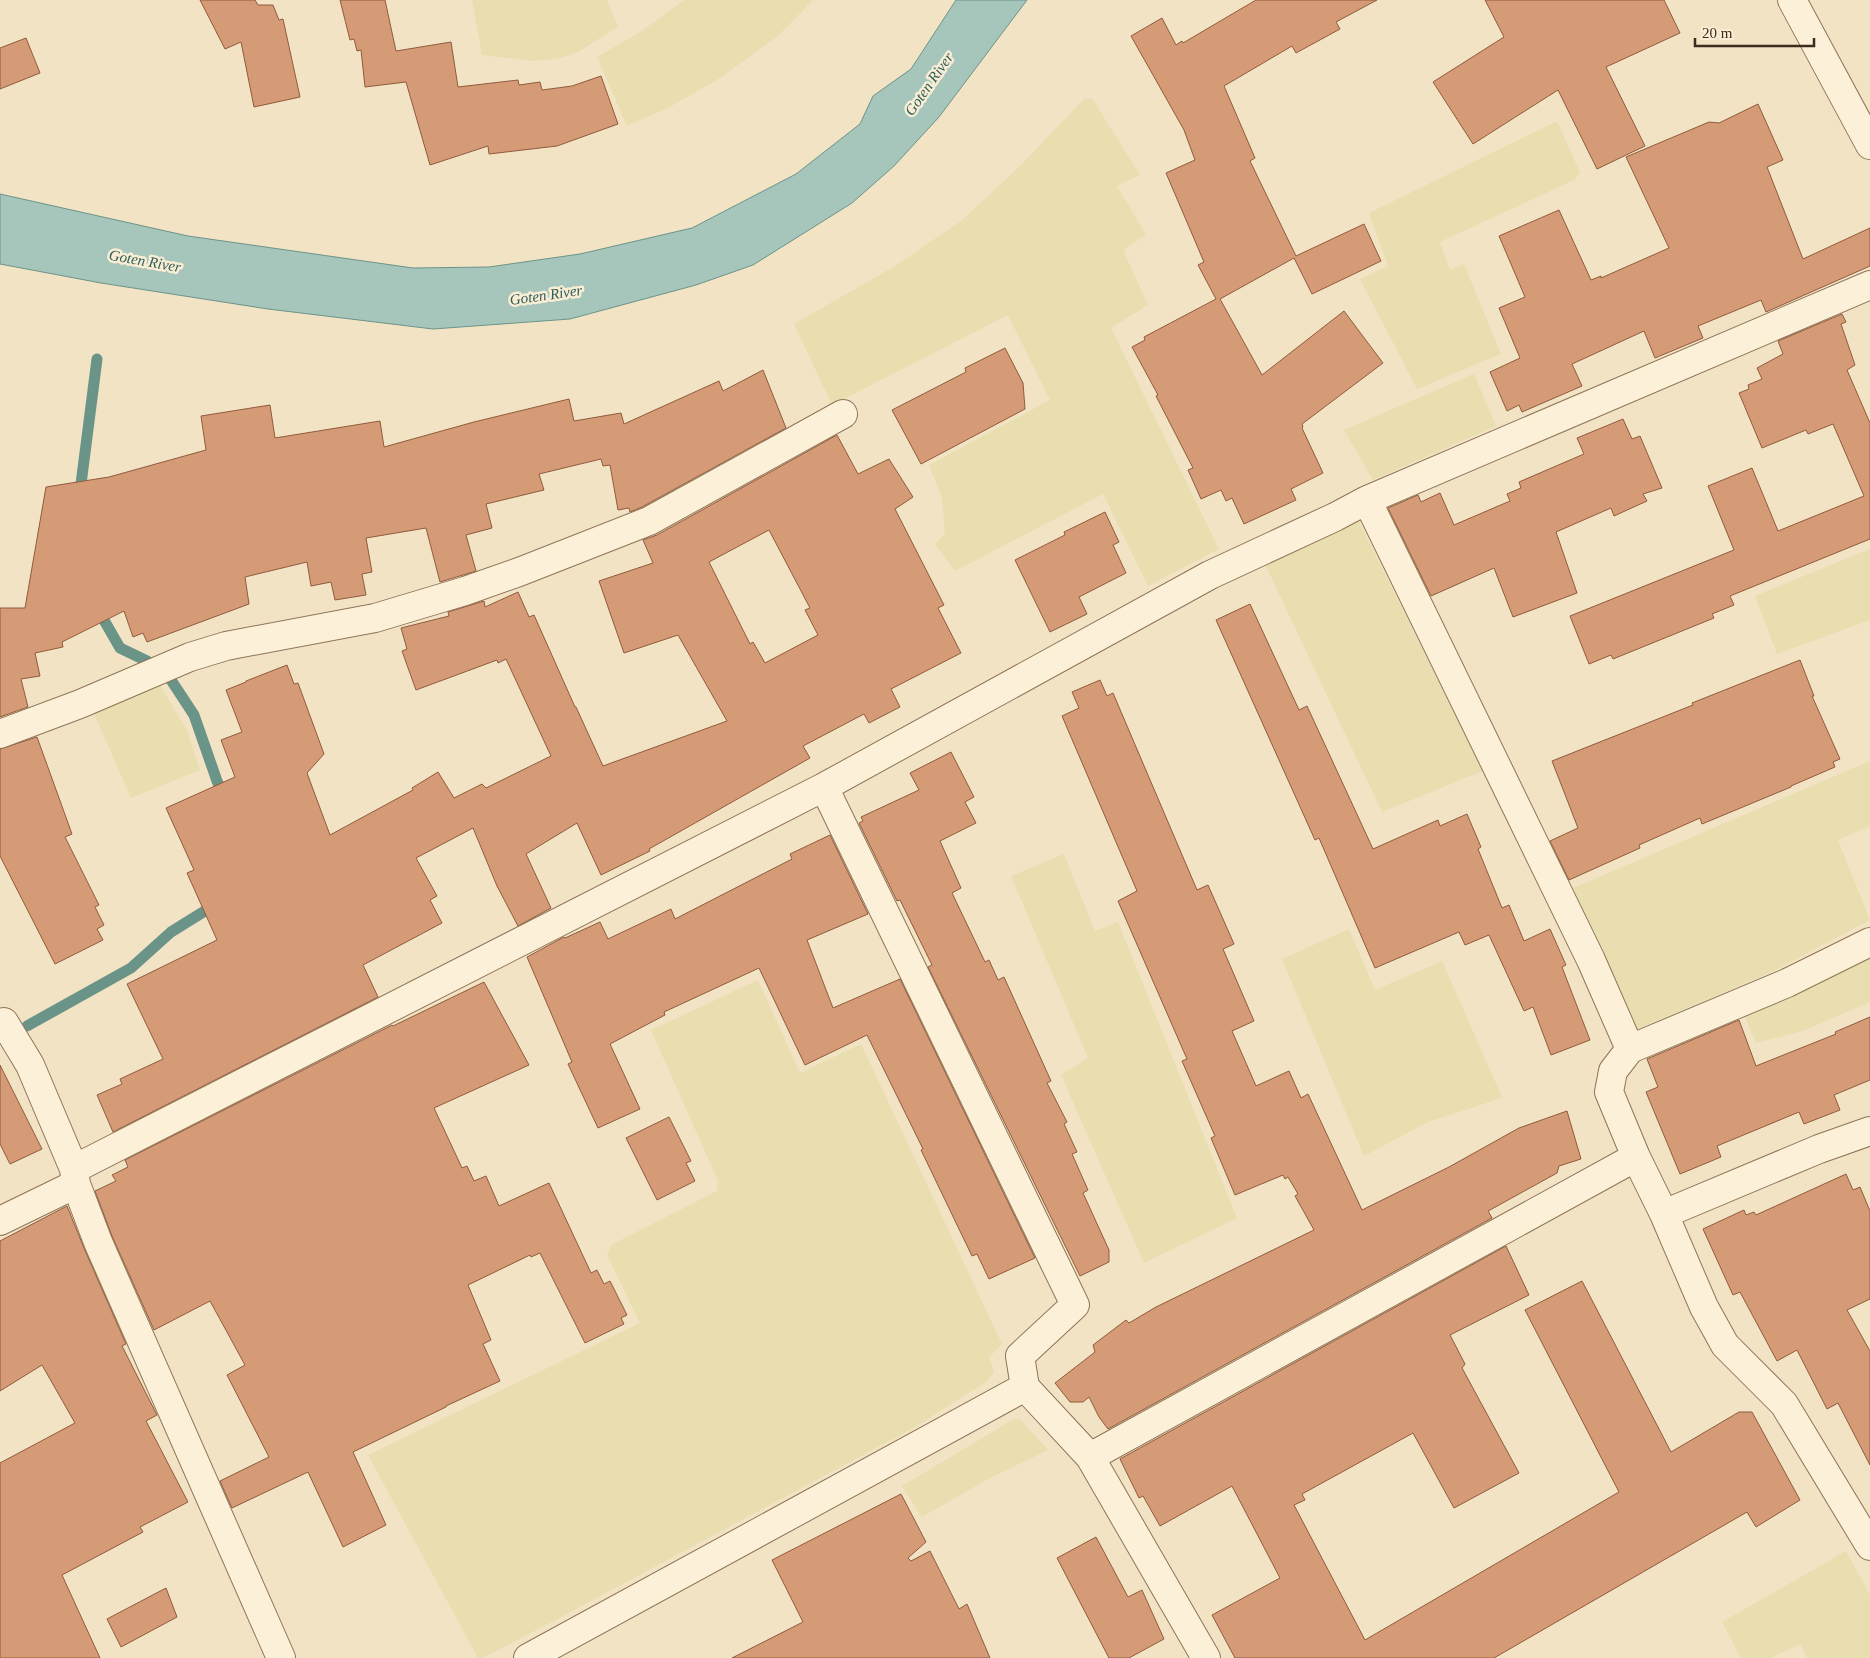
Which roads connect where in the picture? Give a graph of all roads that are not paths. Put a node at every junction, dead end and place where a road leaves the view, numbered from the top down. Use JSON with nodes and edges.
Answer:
{"nodes":[{"id":1,"x":1792,"y":0,"type":"edge"},
{"id":2,"x":1870,"y":145,"type":"edge"},
{"id":3,"x":1870,"y":285,"type":"edge"},
{"id":4,"x":843,"y":414,"type":"dead end"},
{"id":5,"x":1367,"y":500,"type":"junction"},
{"id":6,"x":0,"y":734,"type":"edge"},
{"id":7,"x":824,"y":787,"type":"junction"},
{"id":8,"x":1870,"y":942,"type":"edge"},
{"id":9,"x":1,"y":1019,"type":"edge"},
{"id":10,"x":1630,"y":1049,"type":"junction"},
{"id":11,"x":1870,"y":1131,"type":"edge"},
{"id":12,"x":1636,"y":1157,"type":"junction"},
{"id":13,"x":75,"y":1176,"type":"junction"},
{"id":14,"x":1664,"y":1214,"type":"junction"},
{"id":15,"x":0,"y":1221,"type":"edge"},
{"id":16,"x":1025,"y":1387,"type":"junction"},
{"id":17,"x":1090,"y":1457,"type":"junction"},
{"id":18,"x":1870,"y":1546,"type":"edge"},
{"id":19,"x":281,"y":1658,"type":"edge"},
{"id":20,"x":528,"y":1658,"type":"edge"},
{"id":21,"x":1206,"y":1658,"type":"edge"}],
"edges":[{"from":1,"to":2,"type":"street"},
{"from":3,"to":5,"type":"street"},
{"from":4,"to":6,"type":"street"},
{"from":5,"to":7,"type":"street"},
{"from":5,"to":10,"type":"street"},
{"from":7,"to":13,"type":"street"},
{"from":7,"to":16,"type":"street"},
{"from":8,"to":10,"type":"street"},
{"from":9,"to":13,"type":"street"},
{"from":10,"to":12,"type":"street"},
{"from":11,"to":14,"type":"street"},
{"from":12,"to":14,"type":"street"},
{"from":12,"to":17,"type":"street"},
{"from":13,"to":15,"type":"street"},
{"from":13,"to":19,"type":"street"},
{"from":14,"to":18,"type":"street"},
{"from":16,"to":17,"type":"street"},
{"from":16,"to":20,"type":"street"},
{"from":17,"to":21,"type":"street"}]}
